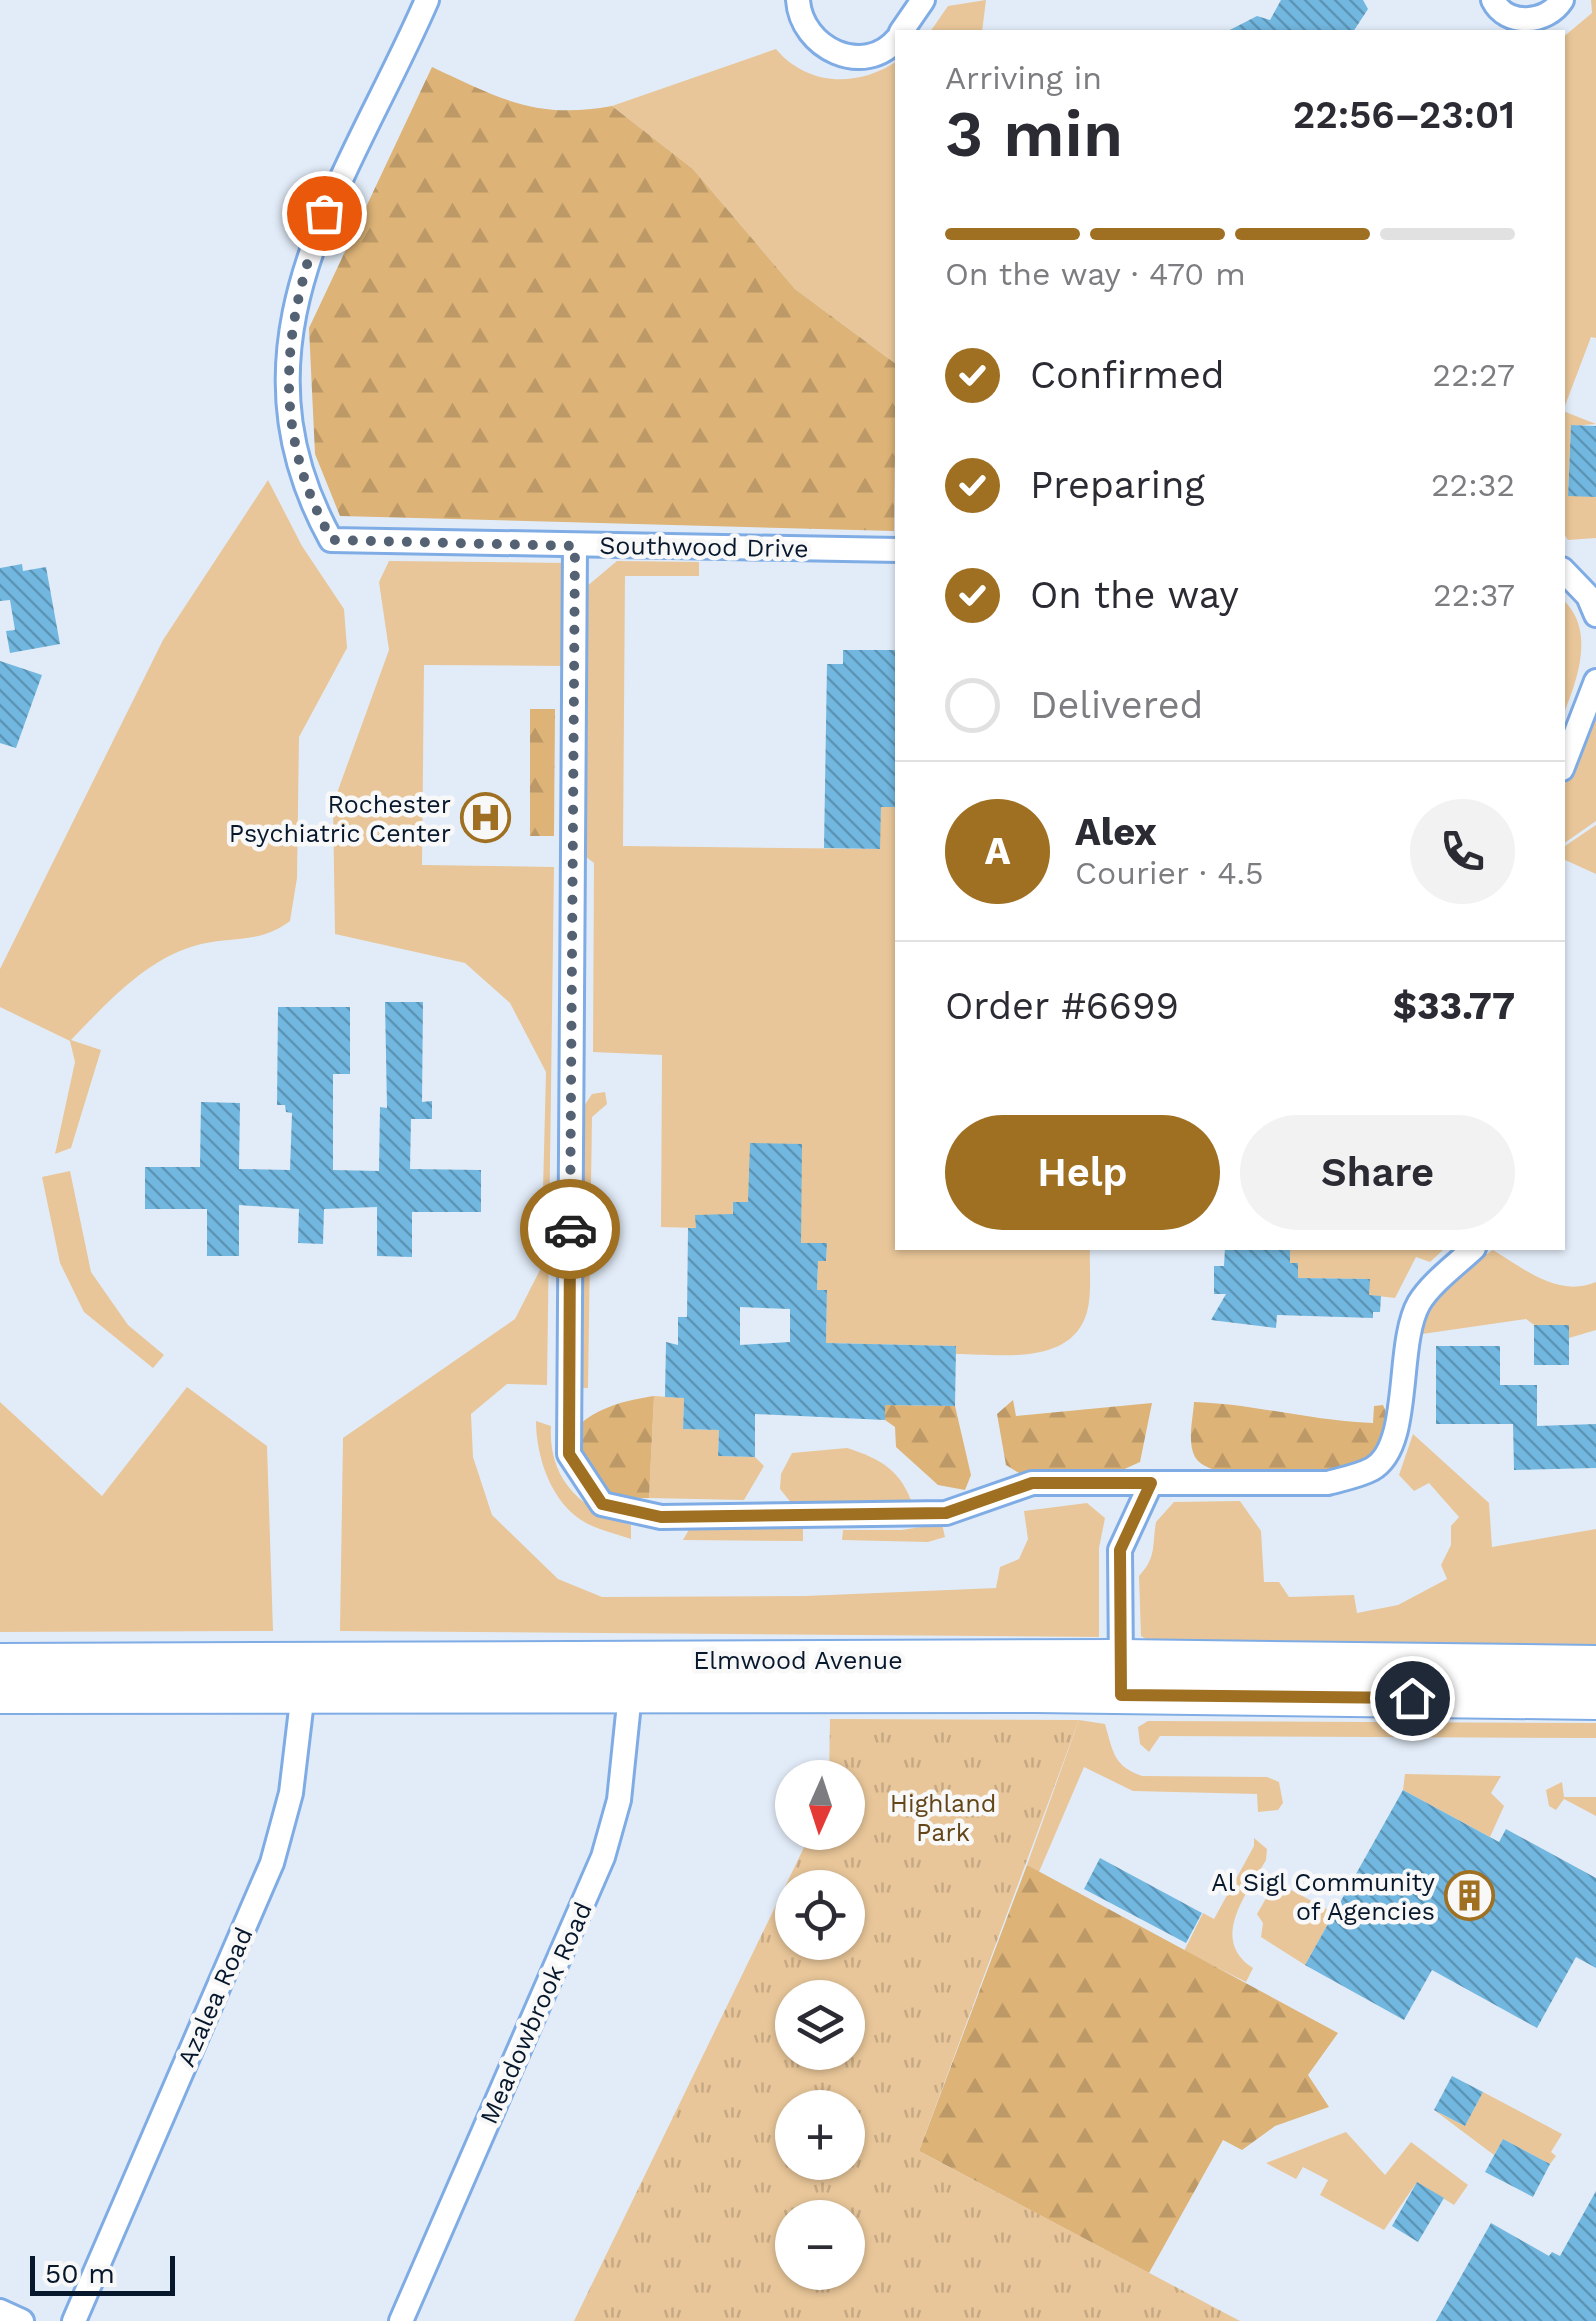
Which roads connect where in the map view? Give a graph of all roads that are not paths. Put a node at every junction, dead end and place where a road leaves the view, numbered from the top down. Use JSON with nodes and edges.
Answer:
{"nodes":[{"id":1,"x":427,"y":0,"type":"edge"},
{"id":2,"x":798,"y":0,"type":"edge"},
{"id":3,"x":923,"y":0,"type":"edge"},
{"id":4,"x":1493,"y":0,"type":"edge"},
{"id":5,"x":1562,"y":0,"type":"edge"},
{"id":6,"x":902,"y":30,"type":"edge"},
{"id":7,"x":895,"y":39,"type":"edge"},
{"id":8,"x":575,"y":546,"type":"junction"},
{"id":9,"x":895,"y":550,"type":"edge"},
{"id":10,"x":1565,"y":570,"type":"edge"},
{"id":11,"x":1565,"y":572,"type":"edge"},
{"id":12,"x":1596,"y":576,"type":"edge"},
{"id":13,"x":1596,"y":615,"type":"edge"},
{"id":14,"x":1596,"y":681,"type":"edge"},
{"id":15,"x":1565,"y":761,"type":"edge"},
{"id":16,"x":1472,"y":1250,"type":"edge"},
{"id":17,"x":1151,"y":1483,"type":"junction"},
{"id":18,"x":0,"y":1663,"type":"edge"},
{"id":19,"x":1596,"y":1665,"type":"edge"},
{"id":20,"x":304,"y":1676,"type":"junction"},
{"id":21,"x":1121,"y":1677,"type":"junction"},
{"id":22,"x":0,"y":1694,"type":"edge"},
{"id":23,"x":630,"y":1694,"type":"junction"},
{"id":24,"x":1596,"y":1700,"type":"edge"},
{"id":25,"x":0,"y":2311,"type":"edge"},
{"id":26,"x":22,"y":2321,"type":"edge"},
{"id":27,"x":74,"y":2321,"type":"edge"},
{"id":28,"x":401,"y":2321,"type":"edge"}],
"edges":[{"from":1,"to":8,"type":"street","name":"Southwood Drive"},
{"from":2,"to":7,"type":"street"},
{"from":3,"to":6,"type":"street"},
{"from":4,"to":5,"type":"street"},
{"from":8,"to":9,"type":"street","name":"Southwood Drive"},
{"from":8,"to":17,"type":"street"},
{"from":10,"to":12,"type":"street"},
{"from":11,"to":13,"type":"street"},
{"from":14,"to":15,"type":"street"},
{"from":16,"to":17,"type":"street"},
{"from":17,"to":21,"type":"street"},
{"from":18,"to":20,"type":"main road","name":"Elmwood Avenue"},
{"from":19,"to":21,"type":"main road","name":"Elmwood Avenue"},
{"from":20,"to":21,"type":"main road","name":"Elmwood Avenue"},
{"from":20,"to":22,"type":"main road","name":"Elmwood Avenue"},
{"from":20,"to":23,"type":"main road","name":"Elmwood Avenue"},
{"from":20,"to":27,"type":"street","name":"Azalea Road"},
{"from":21,"to":23,"type":"main road","name":"Elmwood Avenue"},
{"from":21,"to":24,"type":"main road","name":"Elmwood Avenue"},
{"from":23,"to":28,"type":"street","name":"Meadowbrook Road"},
{"from":25,"to":26,"type":"street"}]}
